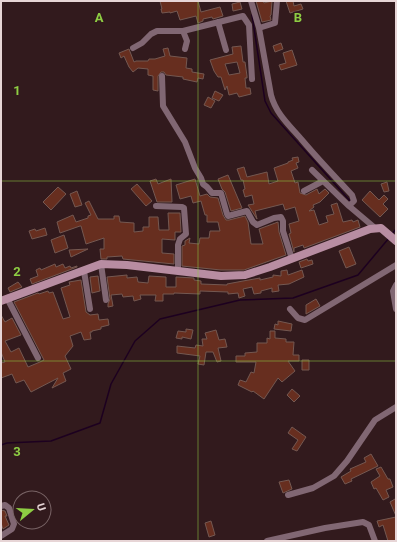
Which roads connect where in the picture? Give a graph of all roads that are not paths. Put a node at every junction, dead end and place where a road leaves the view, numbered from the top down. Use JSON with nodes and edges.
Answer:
{"nodes":[{"id":1,"x":251,"y":1,"type":"edge"},
{"id":2,"x":277,"y":1,"type":"edge"},
{"id":3,"x":218,"y":22,"type":"junction"},
{"id":4,"x":254,"y":25,"type":"junction"},
{"id":5,"x":183,"y":31,"type":"junction"},
{"id":6,"x":133,"y":48,"type":"dead end"},
{"id":7,"x":184,"y":49,"type":"dead end"},
{"id":8,"x":226,"y":50,"type":"dead end"},
{"id":9,"x":162,"y":76,"type":"dead end"},
{"id":10,"x":252,"y":79,"type":"dead end"},
{"id":11,"x":312,"y":170,"type":"dead end"},
{"id":12,"x":324,"y":181,"type":"junction"},
{"id":13,"x":304,"y":191,"type":"dead end"},
{"id":14,"x":351,"y":204,"type":"junction"},
{"id":15,"x":156,"y":206,"type":"dead end"},
{"id":16,"x":378,"y":228,"type":"junction"},
{"id":17,"x":396,"y":241,"type":"edge"},
{"id":18,"x":292,"y":259,"type":"junction"},
{"id":19,"x":101,"y":264,"type":"junction"},
{"id":20,"x":396,"y":265,"type":"edge"},
{"id":21,"x":84,"y":270,"type":"junction"},
{"id":22,"x":178,"y":271,"type":"junction"},
{"id":23,"x":395,"y":288,"type":"edge"},
{"id":24,"x":4,"y":300,"type":"edge"},
{"id":25,"x":106,"y":300,"type":"dead end"},
{"id":26,"x":90,"y":309,"type":"dead end"},
{"id":27,"x":290,"y":309,"type":"dead end"},
{"id":28,"x":396,"y":309,"type":"edge"},
{"id":29,"x":38,"y":358,"type":"dead end"},
{"id":30,"x":396,"y":407,"type":"edge"},
{"id":31,"x":288,"y":496,"type":"dead end"},
{"id":32,"x":1,"y":506,"type":"edge"},
{"id":33,"x":1,"y":536,"type":"edge"},
{"id":34,"x":267,"y":541,"type":"edge"},
{"id":35,"x":376,"y":541,"type":"edge"}],
"edges":[{"from":1,"to":4,"type":"street"},
{"from":2,"to":4,"type":"street"},
{"from":3,"to":4,"type":"street"},
{"from":3,"to":5,"type":"street"},
{"from":3,"to":8,"type":"street"},
{"from":4,"to":10,"type":"street"},
{"from":4,"to":14,"type":"street"},
{"from":5,"to":6,"type":"street"},
{"from":5,"to":7,"type":"street"},
{"from":9,"to":18,"type":"street"},
{"from":11,"to":12,"type":"street"},
{"from":12,"to":13,"type":"street"},
{"from":12,"to":14,"type":"street"},
{"from":14,"to":16,"type":"street"},
{"from":15,"to":22,"type":"street"},
{"from":16,"to":17,"type":"main road"},
{"from":16,"to":18,"type":"main road"},
{"from":18,"to":22,"type":"main road"},
{"from":19,"to":21,"type":"main road"},
{"from":19,"to":22,"type":"main road"},
{"from":19,"to":25,"type":"street"},
{"from":20,"to":27,"type":"street"},
{"from":21,"to":24,"type":"main road"},
{"from":21,"to":26,"type":"street"},
{"from":23,"to":28,"type":"street"},
{"from":24,"to":29,"type":"street"},
{"from":30,"to":31,"type":"street"},
{"from":32,"to":33,"type":"street"},
{"from":34,"to":35,"type":"street"}]}
